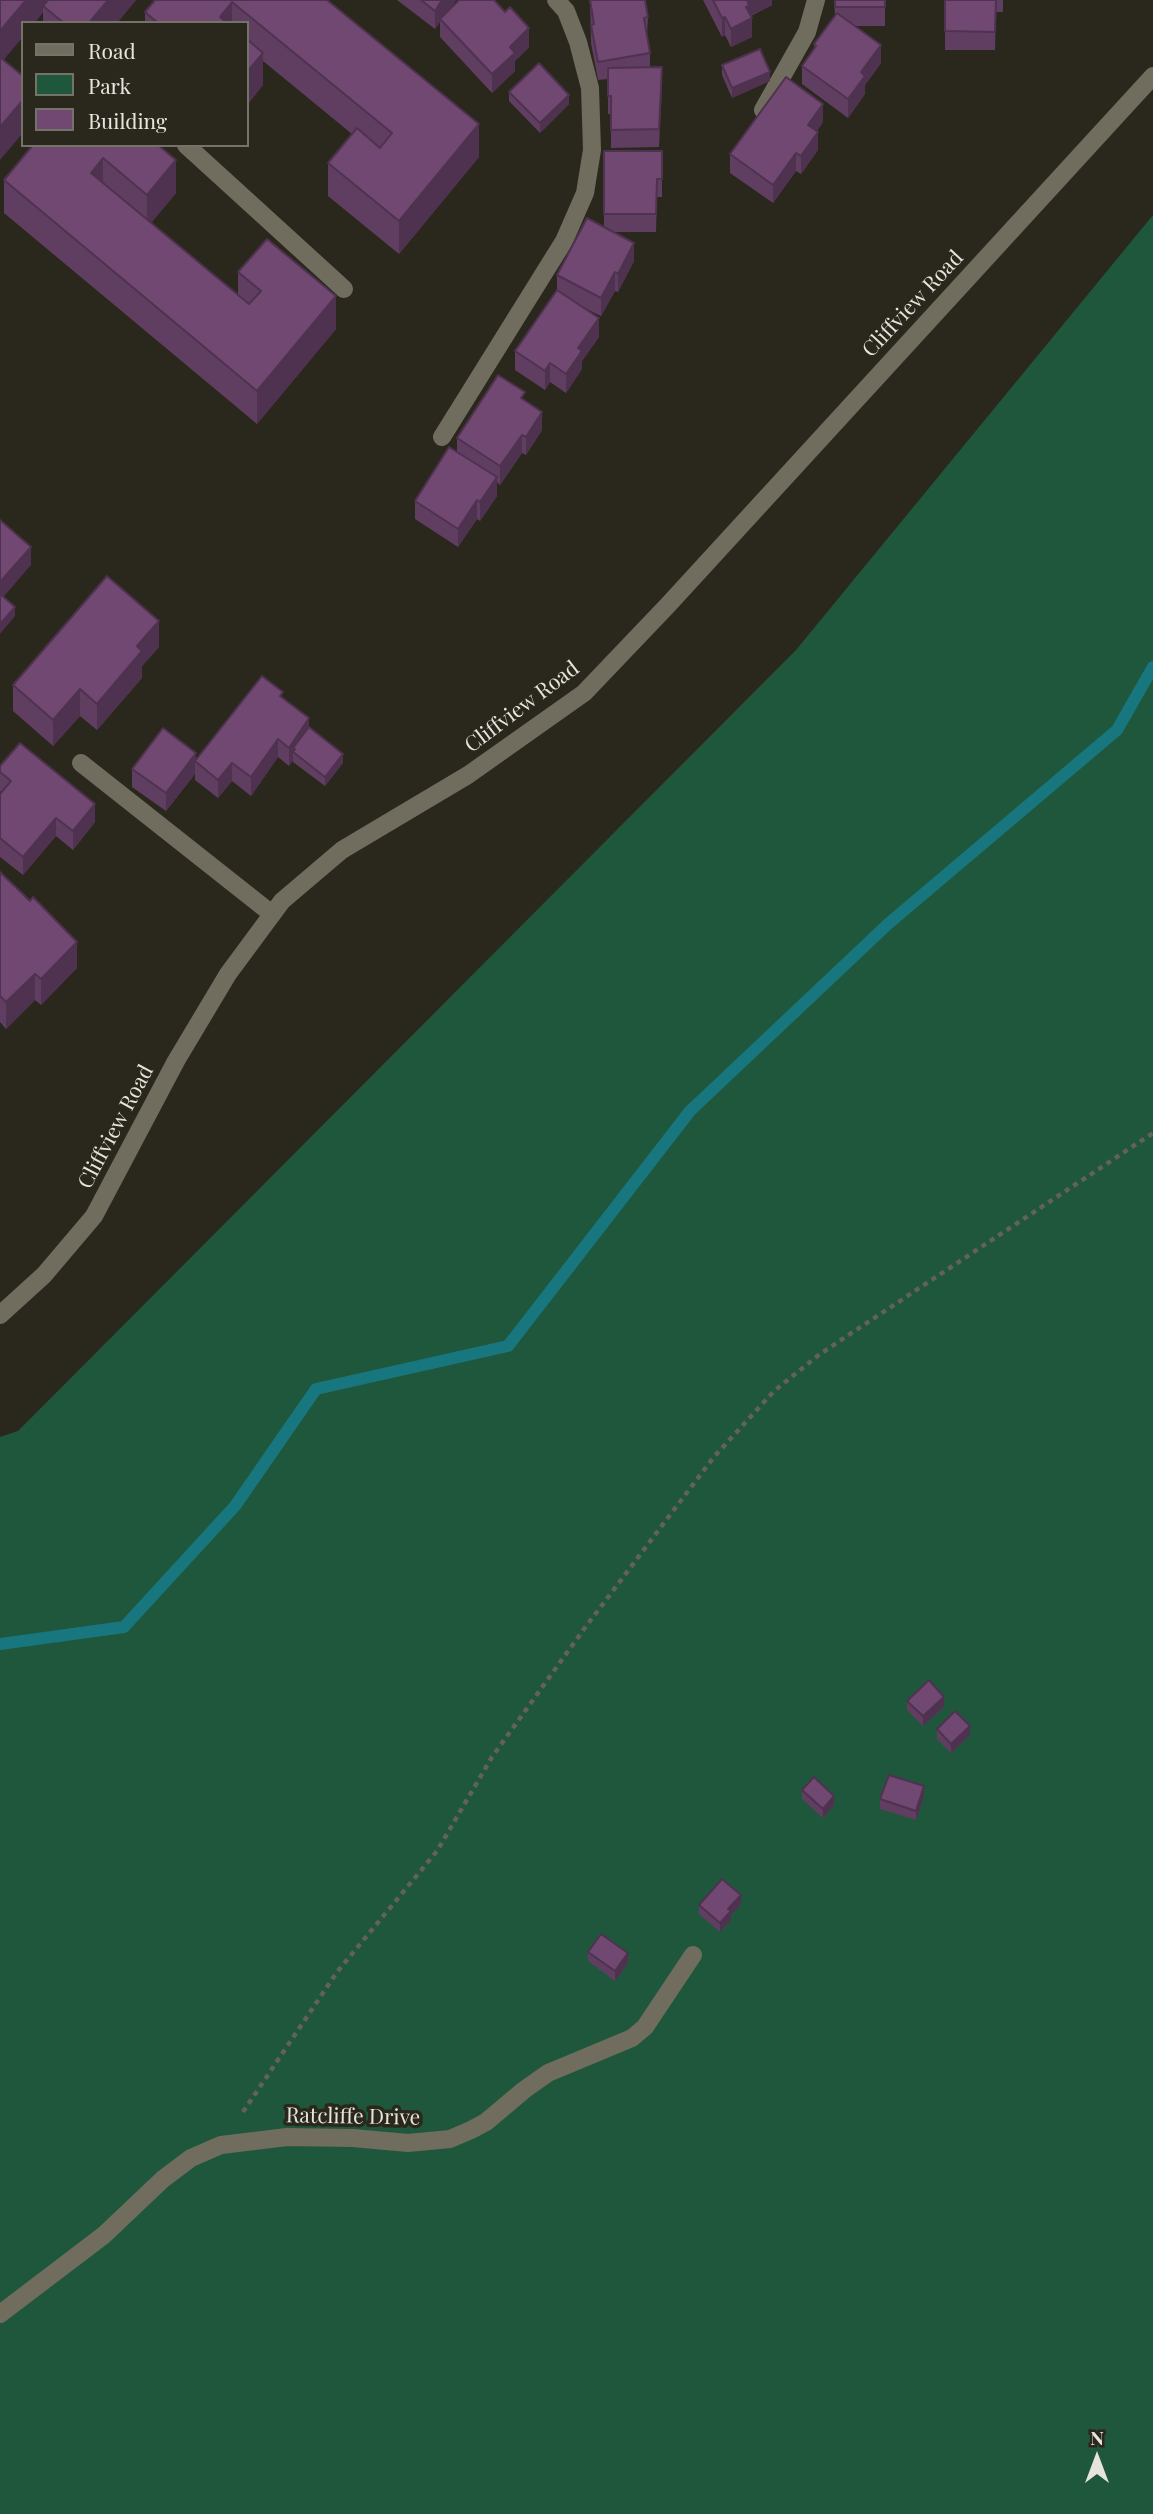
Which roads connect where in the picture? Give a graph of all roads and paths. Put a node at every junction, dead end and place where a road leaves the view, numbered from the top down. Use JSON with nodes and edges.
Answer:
{"nodes":[{"id":1,"x":556,"y":0,"type":"edge"},
{"id":2,"x":816,"y":0,"type":"edge"},
{"id":3,"x":1153,"y":76,"type":"edge"},
{"id":4,"x":763,"y":110,"type":"edge"},
{"id":5,"x":188,"y":147,"type":"edge"},
{"id":6,"x":344,"y":289,"type":"dead end"},
{"id":7,"x":442,"y":437,"type":"dead end"},
{"id":8,"x":81,"y":762,"type":"dead end"},
{"id":9,"x":272,"y":914,"type":"junction"},
{"id":10,"x":1153,"y":1133,"type":"edge"},
{"id":11,"x":0,"y":1314,"type":"edge"},
{"id":12,"x":693,"y":1955,"type":"dead end"},
{"id":13,"x":222,"y":2145,"type":"junction"},
{"id":14,"x":0,"y":2314,"type":"edge"}],
"edges":[{"from":1,"to":7,"type":"street"},
{"from":2,"to":4,"type":"street"},
{"from":3,"to":9,"type":"street","name":"Cliffview Road"},
{"from":5,"to":6,"type":"street"},
{"from":8,"to":9,"type":"street"},
{"from":9,"to":11,"type":"street","name":"Cliffview Road"},
{"from":10,"to":13,"type":"path"},
{"from":12,"to":13,"type":"street","name":"Ratcliffe Drive"},
{"from":13,"to":14,"type":"street","name":"Ratcliffe Drive"}]}
